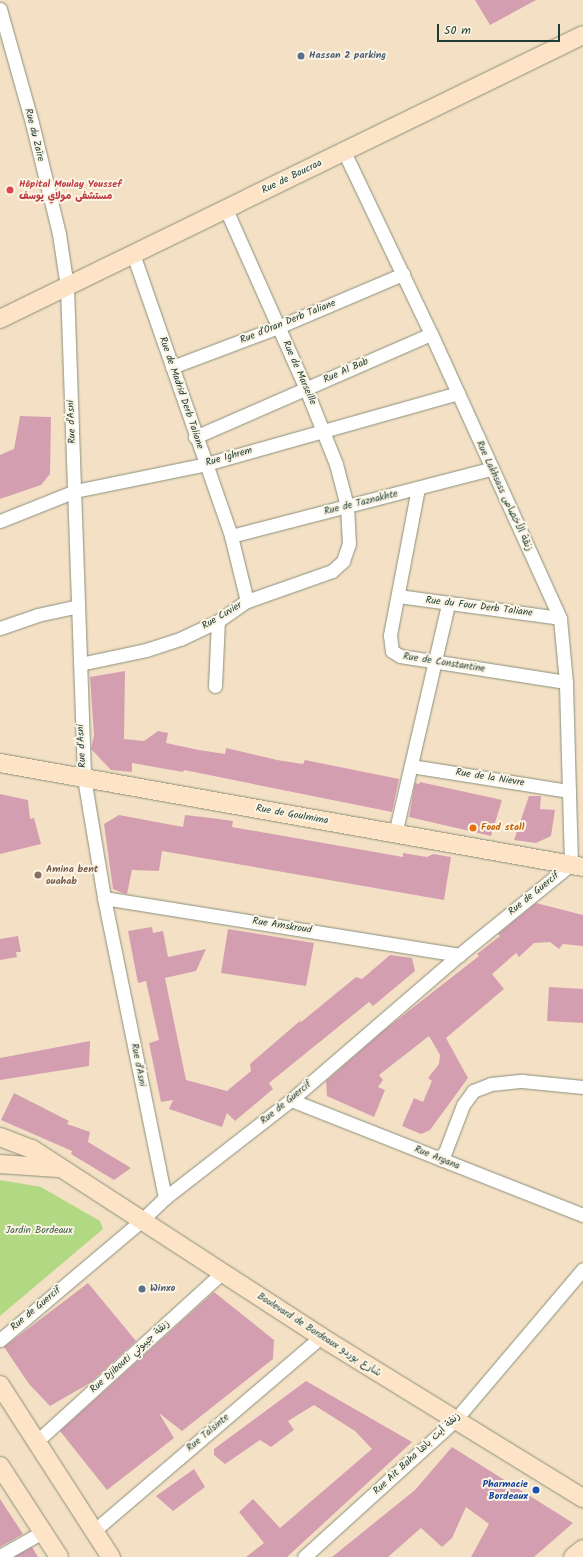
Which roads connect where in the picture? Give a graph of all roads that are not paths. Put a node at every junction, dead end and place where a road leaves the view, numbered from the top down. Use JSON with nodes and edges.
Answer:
{"nodes":[{"id":1,"x":0,"y":9,"type":"edge"},
{"id":2,"x":583,"y":35,"type":"edge"},
{"id":3,"x":344,"y":152,"type":"junction"},
{"id":4,"x":226,"y":209,"type":"junction"},
{"id":5,"x":133,"y":254,"type":"junction"},
{"id":6,"x":403,"y":274,"type":"junction"},
{"id":7,"x":67,"y":287,"type":"junction"},
{"id":8,"x":0,"y":319,"type":"edge"},
{"id":9,"x":278,"y":327,"type":"junction"},
{"id":10,"x":431,"y":334,"type":"junction"},
{"id":11,"x":172,"y":367,"type":"junction"},
{"id":12,"x":306,"y":389,"type":"junction"},
{"id":13,"x":458,"y":393,"type":"junction"},
{"id":14,"x":323,"y":430,"type":"junction"},
{"id":15,"x":195,"y":437,"type":"junction"},
{"id":16,"x":206,"y":464,"type":"junction"},
{"id":17,"x":491,"y":469,"type":"junction"},
{"id":18,"x":418,"y":488,"type":"junction"},
{"id":19,"x":75,"y":491,"type":"junction"},
{"id":20,"x":347,"y":506,"type":"junction"},
{"id":21,"x":0,"y":521,"type":"edge"},
{"id":22,"x":231,"y":536,"type":"junction"},
{"id":23,"x":349,"y":544,"type":"joint"},
{"id":24,"x":398,"y":596,"type":"junction"},
{"id":25,"x":247,"y":601,"type":"junction"},
{"id":26,"x":448,"y":604,"type":"junction"},
{"id":27,"x":76,"y":608,"type":"junction"},
{"id":28,"x":560,"y":618,"type":"junction"},
{"id":29,"x":218,"y":621,"type":"junction"},
{"id":30,"x":0,"y":628,"type":"edge"},
{"id":31,"x":435,"y":662,"type":"junction"},
{"id":32,"x":80,"y":664,"type":"junction"},
{"id":33,"x":566,"y":682,"type":"junction"},
{"id":34,"x":216,"y":686,"type":"dead end"},
{"id":35,"x":0,"y":763,"type":"edge"},
{"id":36,"x":411,"y":766,"type":"junction"},
{"id":37,"x":84,"y":778,"type":"junction"},
{"id":38,"x":569,"y":791,"type":"junction"},
{"id":39,"x":395,"y":834,"type":"junction"},
{"id":40,"x":577,"y":865,"type":"edge"},
{"id":41,"x":104,"y":898,"type":"junction"},
{"id":42,"x":459,"y":955,"type":"junction"},
{"id":43,"x":583,"y":1087,"type":"edge"},
{"id":44,"x":291,"y":1100,"type":"junction"},
{"id":45,"x":0,"y":1137,"type":"edge"},
{"id":46,"x":442,"y":1160,"type":"junction"},
{"id":47,"x":0,"y":1164,"type":"edge"},
{"id":48,"x":58,"y":1168,"type":"junction"},
{"id":49,"x":165,"y":1198,"type":"junction"},
{"id":50,"x":583,"y":1215,"type":"edge"},
{"id":51,"x":142,"y":1220,"type":"junction"},
{"id":52,"x":583,"y":1269,"type":"edge"},
{"id":53,"x":223,"y":1272,"type":"junction"},
{"id":54,"x":321,"y":1337,"type":"junction"},
{"id":55,"x":0,"y":1340,"type":"edge"},
{"id":56,"x":0,"y":1385,"type":"edge"},
{"id":57,"x":455,"y":1420,"type":"junction"},
{"id":58,"x":36,"y":1442,"type":"junction"},
{"id":59,"x":0,"y":1466,"type":"edge"},
{"id":60,"x":583,"y":1498,"type":"edge"},
{"id":61,"x":96,"y":1529,"type":"junction"},
{"id":62,"x":44,"y":1531,"type":"junction"},
{"id":63,"x":583,"y":1548,"type":"edge"},
{"id":64,"x":0,"y":1556,"type":"edge"},
{"id":65,"x":59,"y":1557,"type":"edge"},
{"id":66,"x":111,"y":1557,"type":"edge"},
{"id":67,"x":304,"y":1557,"type":"edge"},
{"id":68,"x":573,"y":1557,"type":"edge"}],
"edges":[{"from":1,"to":7,"type":"street","name":"Rue du Zaïre"},
{"from":2,"to":3,"type":"street","name":"Rue de Boucraa"},
{"from":3,"to":4,"type":"street","name":"Rue de Boucraa"},
{"from":3,"to":6,"type":"street","name":"Rue Lakhsass زنقة الأخصاص"},
{"from":4,"to":5,"type":"street","name":"Rue de Boucraa"},
{"from":4,"to":9,"type":"street","name":"Rue de Marseille"},
{"from":5,"to":7,"type":"street","name":"Rue de Boucraa"},
{"from":5,"to":11,"type":"street","name":"Rue de Madrid Derb Taliane"},
{"from":6,"to":9,"type":"street","name":"Rue d'Oran Derb Taliane"},
{"from":6,"to":10,"type":"street","name":"Rue Lakhsass زنقة الأخصاص"},
{"from":7,"to":8,"type":"street","name":"Rue de Boucraa"},
{"from":7,"to":19,"type":"street","name":"Rue d'Asni"},
{"from":9,"to":11,"type":"street","name":"Rue d'Oran Derb Taliane"},
{"from":9,"to":12,"type":"street","name":"Rue de Marseille"},
{"from":10,"to":12,"type":"street","name":"Rue Al Bab"},
{"from":10,"to":13,"type":"street","name":"Rue Lakhsass زنقة الأخصاص"},
{"from":11,"to":15,"type":"street","name":"Rue de Madrid Derb Taliane"},
{"from":12,"to":14,"type":"street","name":"Rue de Marseille"},
{"from":12,"to":15,"type":"street","name":"Rue Al Bab"},
{"from":13,"to":14,"type":"street","name":"Rue Ighrem"},
{"from":13,"to":17,"type":"street","name":"Rue Lakhsass زنقة الأخصاص"},
{"from":14,"to":16,"type":"street","name":"Rue Ighrem"},
{"from":14,"to":20,"type":"street","name":"Rue de Marseille"},
{"from":15,"to":16,"type":"street","name":"Rue de Madrid Derb Taliane"},
{"from":16,"to":19,"type":"street","name":"Rue Ighrem"},
{"from":16,"to":22,"type":"street","name":"Rue de Madrid Derb Taliane"},
{"from":17,"to":18,"type":"street","name":"Rue de Taznakhte"},
{"from":17,"to":28,"type":"street","name":"Rue Lakhsass زنقة الأخصاص"},
{"from":18,"to":20,"type":"street","name":"Rue de Taznakhte"},
{"from":18,"to":24,"type":"street","name":"Rue de Constantine"},
{"from":19,"to":21,"type":"street","name":"Rue Ighrem"},
{"from":19,"to":27,"type":"street","name":"Rue d'Asni"},
{"from":20,"to":22,"type":"street","name":"Rue de Taznakhte"},
{"from":20,"to":23,"type":"street","name":"Rue de Marseille"},
{"from":22,"to":25,"type":"street","name":"Rue de Madrid Derb Taliane"},
{"from":23,"to":25,"type":"street","name":"Rue Cuvier"},
{"from":24,"to":26,"type":"street","name":"Rue du Four Derb Taliane"},
{"from":24,"to":31,"type":"street","name":"Rue de Constantine"},
{"from":25,"to":29,"type":"street","name":"Rue Cuvier"},
{"from":26,"to":28,"type":"street","name":"Rue du Four Derb Taliane"},
{"from":26,"to":31,"type":"street"},
{"from":27,"to":30,"type":"street"},
{"from":27,"to":32,"type":"street","name":"Rue d'Asni"},
{"from":28,"to":33,"type":"street","name":"Rue Lakhsass زنقة الأخصاص"},
{"from":29,"to":32,"type":"street","name":"Rue Cuvier"},
{"from":29,"to":34,"type":"street"},
{"from":31,"to":33,"type":"street","name":"Rue de Constantine"},
{"from":31,"to":36,"type":"street"},
{"from":32,"to":37,"type":"street","name":"Rue d'Asni"},
{"from":33,"to":38,"type":"street","name":"Rue Lakhsass زنقة الأخصاص"},
{"from":35,"to":37,"type":"street","name":"Rue de Goulmima"},
{"from":36,"to":38,"type":"street","name":"Rue de la Nievre"},
{"from":36,"to":39,"type":"street"},
{"from":37,"to":39,"type":"street","name":"Rue de Goulmima"},
{"from":37,"to":41,"type":"street","name":"Rue d'Asni"},
{"from":38,"to":40,"type":"street","name":"Rue Lakhsass زنقة الأخصاص"},
{"from":39,"to":40,"type":"street","name":"Rue de Goulmima"},
{"from":40,"to":42,"type":"street","name":"Rue de Guercif"},
{"from":41,"to":42,"type":"street","name":"Rue Amskroud"},
{"from":41,"to":49,"type":"street","name":"Rue d'Asni"},
{"from":42,"to":44,"type":"street","name":"Rue de Guercif"},
{"from":43,"to":46,"type":"street"},
{"from":44,"to":46,"type":"street","name":"Rue Argana"},
{"from":44,"to":49,"type":"street","name":"Rue de Guercif"},
{"from":45,"to":48,"type":"street","name":"Boulevard de Bordeaux شارع بوردو"},
{"from":46,"to":50,"type":"street","name":"Rue Argana"},
{"from":47,"to":48,"type":"street","name":"Boulevard de Bordeaux شارع بوردو"},
{"from":48,"to":51,"type":"street","name":"Boulevard de Bordeaux شارع بوردو"},
{"from":49,"to":51,"type":"street","name":"Rue de Guercif"},
{"from":51,"to":53,"type":"street","name":"Boulevard de Bordeaux شارع بوردو"},
{"from":51,"to":55,"type":"street","name":"Rue de Guercif"},
{"from":52,"to":57,"type":"street","name":"Rue Ait Baha زنقة أيت باها"},
{"from":53,"to":54,"type":"street","name":"Boulevard de Bordeaux شارع بوردو"},
{"from":53,"to":58,"type":"street","name":"Rue Djibouti زنقة جيبوتي"},
{"from":54,"to":57,"type":"street","name":"Boulevard de Bordeaux شارع بوردو"},
{"from":54,"to":61,"type":"street","name":"Rue Talsinte"},
{"from":56,"to":58,"type":"street"},
{"from":57,"to":60,"type":"street","name":"Boulevard de Bordeaux شارع بوردو"},
{"from":57,"to":67,"type":"street","name":"Rue Ait Baha زنقة أيت باها"},
{"from":58,"to":61,"type":"street"},
{"from":59,"to":62,"type":"street"},
{"from":61,"to":66,"type":"street"},
{"from":62,"to":64,"type":"street"},
{"from":62,"to":65,"type":"street"},
{"from":63,"to":68,"type":"street"}]}
